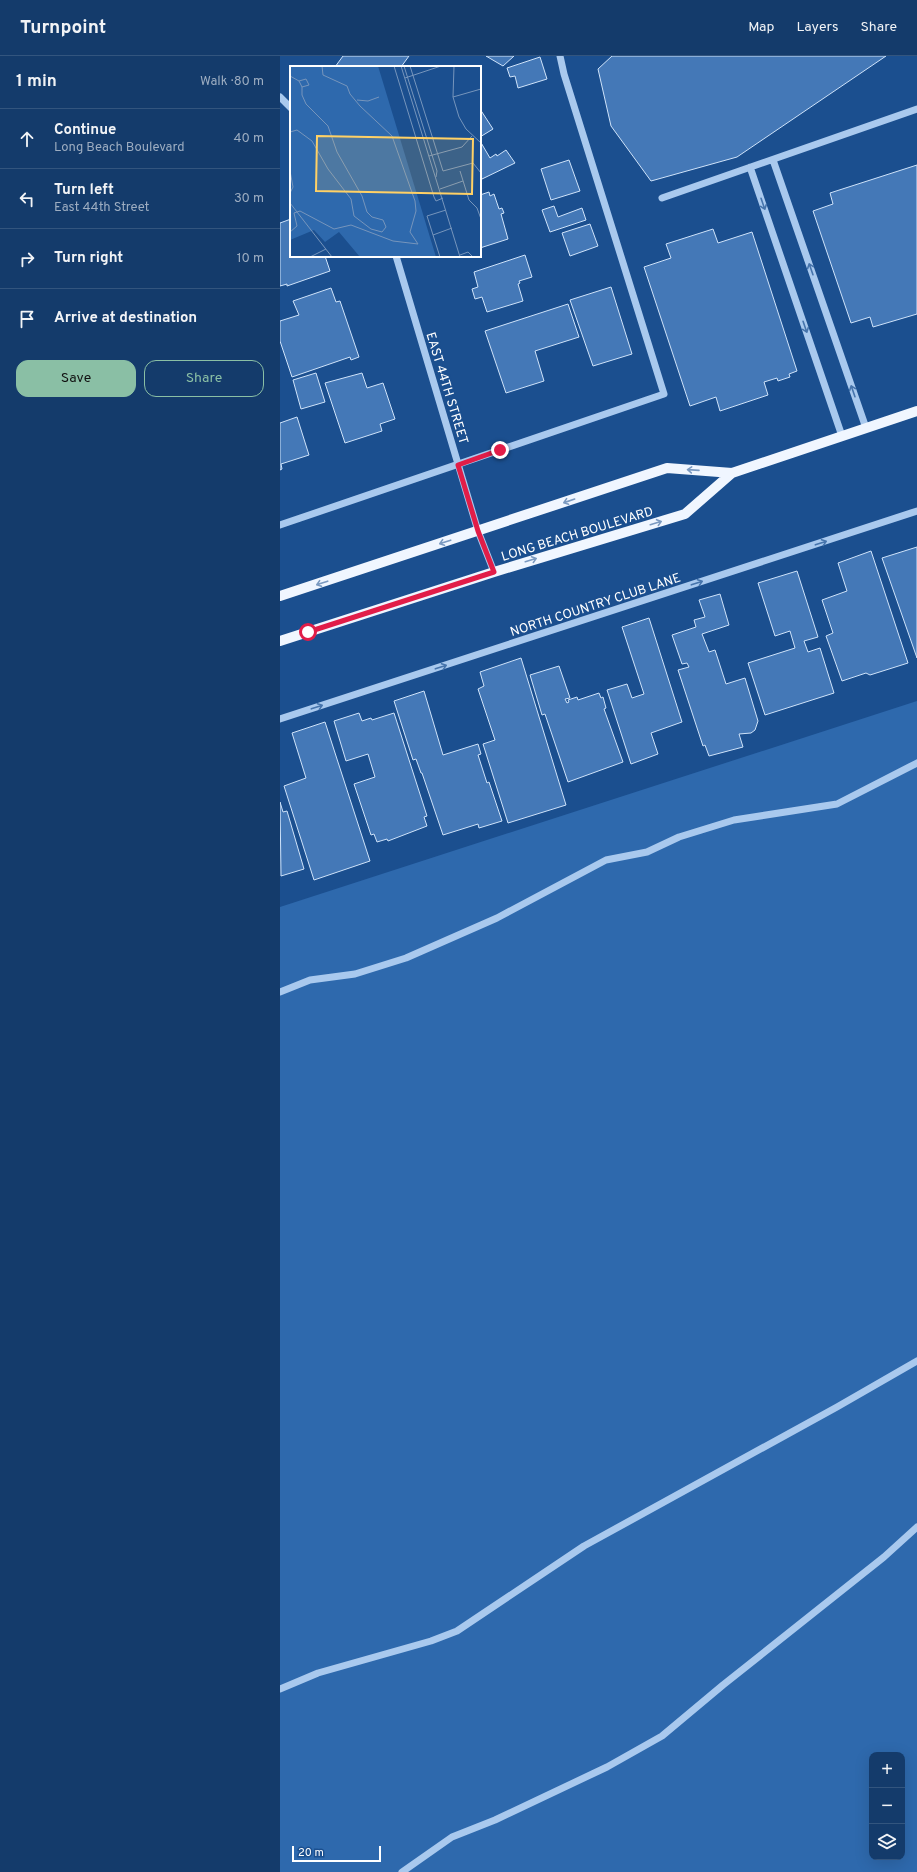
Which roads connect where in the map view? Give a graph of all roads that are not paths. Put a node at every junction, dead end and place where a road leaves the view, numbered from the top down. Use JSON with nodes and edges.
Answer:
{"nodes":[{"id":1,"x":560,"y":56,"type":"edge"},
{"id":2,"x":280,"y":97,"type":"edge"},
{"id":3,"x":290,"y":107,"type":"edge"},
{"id":4,"x":917,"y":109,"type":"edge"},
{"id":5,"x":773,"y":160,"type":"junction"},
{"id":6,"x":750,"y":167,"type":"junction"},
{"id":7,"x":662,"y":198,"type":"dead end"},
{"id":8,"x":396,"y":257,"type":"edge"},
{"id":9,"x":917,"y":411,"type":"edge"},
{"id":10,"x":866,"y":428,"type":"junction"},
{"id":11,"x":842,"y":436,"type":"junction"},
{"id":12,"x":458,"y":465,"type":"junction"},
{"id":13,"x":732,"y":473,"type":"junction"},
{"id":14,"x":917,"y":511,"type":"edge"},
{"id":15,"x":280,"y":525,"type":"edge"},
{"id":16,"x":478,"y":531,"type":"junction"},
{"id":17,"x":494,"y":572,"type":"junction"},
{"id":18,"x":280,"y":596,"type":"edge"},
{"id":19,"x":280,"y":641,"type":"edge"},
{"id":20,"x":280,"y":719,"type":"edge"},
{"id":21,"x":917,"y":763,"type":"edge"},
{"id":22,"x":280,"y":992,"type":"edge"},
{"id":23,"x":917,"y":1361,"type":"edge"},
{"id":24,"x":917,"y":1527,"type":"edge"},
{"id":25,"x":280,"y":1689,"type":"edge"},
{"id":26,"x":402,"y":1872,"type":"edge"}],
"edges":[{"from":1,"to":12,"type":"street"},
{"from":2,"to":3,"type":"street"},
{"from":4,"to":5,"type":"street"},
{"from":5,"to":6,"type":"street"},
{"from":10,"to":5,"type":"street","one_way":true},
{"from":6,"to":7,"type":"street"},
{"from":6,"to":11,"type":"street","one_way":true},
{"from":8,"to":12,"type":"street","name":"EAST 44TH STREET"},
{"from":9,"to":10,"type":"main road","name":"LONG BEACH BOULEVARD"},
{"from":10,"to":11,"type":"main road","name":"LONG BEACH BOULEVARD"},
{"from":11,"to":13,"type":"main road","name":"LONG BEACH BOULEVARD"},
{"from":12,"to":15,"type":"street"},
{"from":12,"to":16,"type":"street","name":"EAST 44TH STREET"},
{"from":13,"to":16,"type":"main road","name":"LONG BEACH BOULEVARD","one_way":true},
{"from":17,"to":13,"type":"main road","name":"LONG BEACH BOULEVARD","one_way":true},
{"from":20,"to":14,"type":"street","name":"NORTH COUNTRY CLUB LANE","one_way":true},
{"from":16,"to":17,"type":"street","name":"EAST 44TH STREET"},
{"from":16,"to":18,"type":"main road","name":"LONG BEACH BOULEVARD","one_way":true},
{"from":17,"to":19,"type":"main road","name":"LONG BEACH BOULEVARD"},
{"from":21,"to":22,"type":"street"},
{"from":23,"to":25,"type":"street"},
{"from":24,"to":26,"type":"street"}]}
